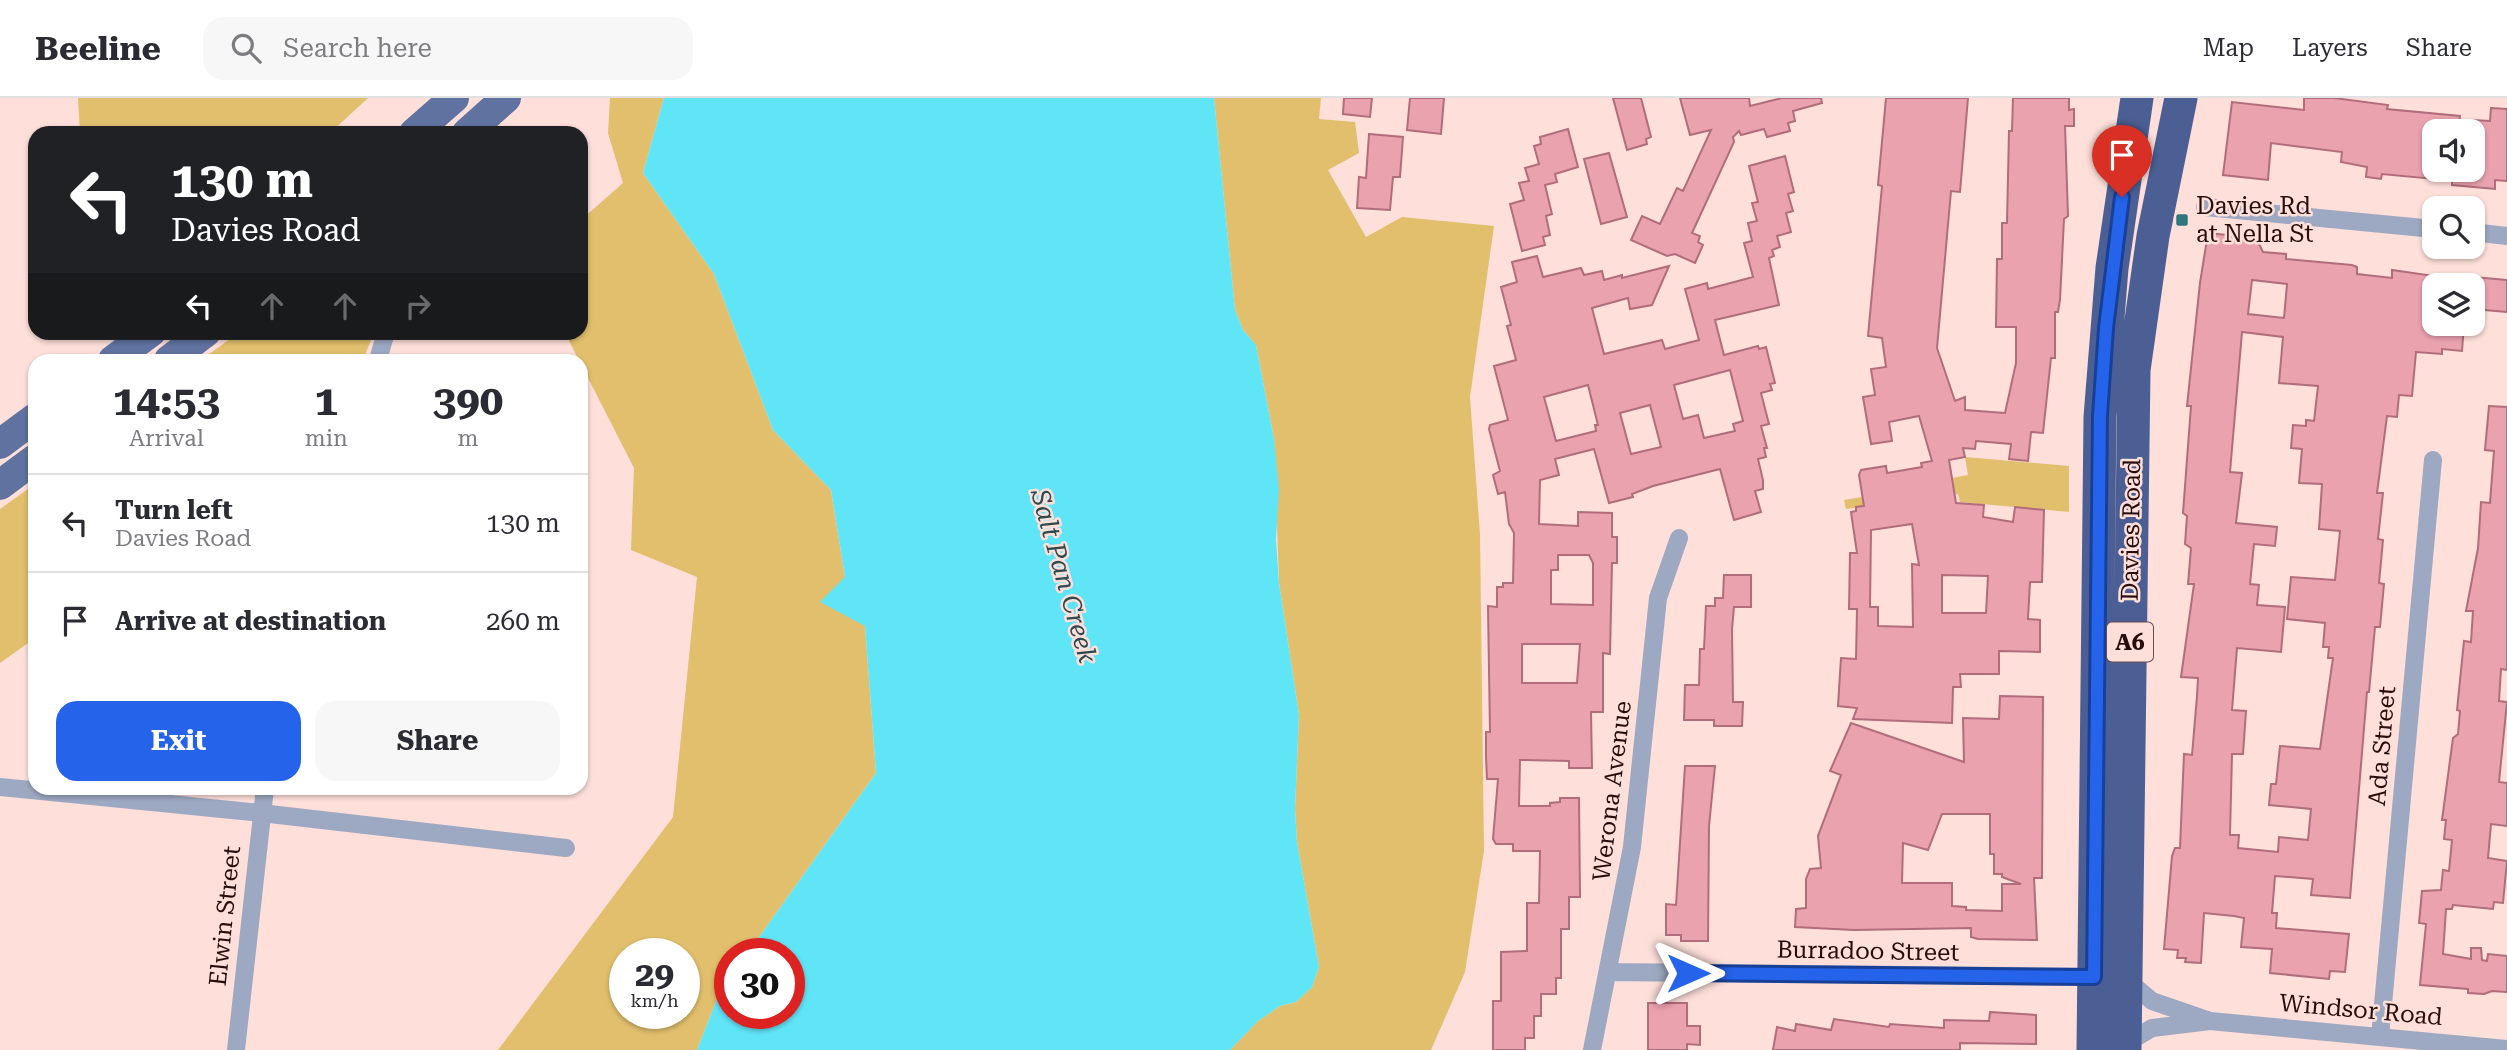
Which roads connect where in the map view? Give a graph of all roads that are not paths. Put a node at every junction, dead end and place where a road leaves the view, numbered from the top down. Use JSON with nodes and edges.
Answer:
{"nodes":[{"id":1,"x":454,"y":98,"type":"edge"},
{"id":2,"x":506,"y":98,"type":"edge"},
{"id":3,"x":2137,"y":98,"type":"edge"},
{"id":4,"x":2181,"y":98,"type":"edge"},
{"id":5,"x":422,"y":126,"type":"edge"},
{"id":6,"x":475,"y":126,"type":"edge"},
{"id":7,"x":2205,"y":207,"type":"dead end"},
{"id":8,"x":2422,"y":228,"type":"edge"},
{"id":9,"x":2485,"y":233,"type":"edge"},
{"id":10,"x":2507,"y":236,"type":"edge"},
{"id":11,"x":140,"y":340,"type":"edge"},
{"id":12,"x":195,"y":340,"type":"edge"},
{"id":13,"x":121,"y":354,"type":"edge"},
{"id":14,"x":177,"y":354,"type":"edge"},
{"id":15,"x":28,"y":423,"type":"edge"},
{"id":16,"x":0,"y":444,"type":"edge"},
{"id":17,"x":2433,"y":460,"type":"dead end"},
{"id":18,"x":28,"y":465,"type":"edge"},
{"id":19,"x":0,"y":485,"type":"edge"},
{"id":20,"x":1679,"y":538,"type":"dead end"},
{"id":21,"x":0,"y":788,"type":"edge"},
{"id":22,"x":28,"y":791,"type":"edge"},
{"id":23,"x":73,"y":795,"type":"edge"},
{"id":24,"x":264,"y":795,"type":"edge"},
{"id":25,"x":261,"y":813,"type":"junction"},
{"id":26,"x":566,"y":848,"type":"dead end"},
{"id":27,"x":1608,"y":972,"type":"junction"},
{"id":28,"x":2110,"y":978,"type":"junction"},
{"id":29,"x":2210,"y":1021,"type":"junction"},
{"id":30,"x":2380,"y":1037,"type":"junction"},
{"id":31,"x":2125,"y":1047,"type":"edge"},
{"id":32,"x":2507,"y":1049,"type":"edge"},
{"id":33,"x":236,"y":1050,"type":"edge"},
{"id":34,"x":1592,"y":1050,"type":"edge"},
{"id":35,"x":2094,"y":1050,"type":"edge"}],
"edges":[{"from":1,"to":5,"type":"main road"},
{"from":2,"to":6,"type":"main road"},
{"from":3,"to":28,"type":"highway","name":"Davies Road","number":"A6"},
{"from":4,"to":28,"type":"highway","name":"Davies Road","number":"A6"},
{"from":7,"to":8,"type":"street"},
{"from":9,"to":10,"type":"street"},
{"from":11,"to":13,"type":"main road"},
{"from":12,"to":14,"type":"main road"},
{"from":15,"to":16,"type":"main road"},
{"from":17,"to":30,"type":"street","name":"Ada Street"},
{"from":18,"to":19,"type":"main road"},
{"from":20,"to":27,"type":"street","name":"Werona Avenue"},
{"from":21,"to":22,"type":"street"},
{"from":23,"to":25,"type":"street"},
{"from":24,"to":25,"type":"street","name":"Elwin Street"},
{"from":25,"to":26,"type":"street"},
{"from":25,"to":33,"type":"street","name":"Elwin Street"},
{"from":27,"to":28,"type":"street","name":"Burradoo Street"},
{"from":27,"to":34,"type":"street","name":"Werona Avenue"},
{"from":28,"to":29,"type":"street","name":"Windsor Road"},
{"from":28,"to":31,"type":"highway","name":"Davies Road","number":"A6"},
{"from":28,"to":35,"type":"highway","name":"Davies Road","number":"A6"},
{"from":29,"to":30,"type":"street","name":"Windsor Road"},
{"from":29,"to":31,"type":"street","name":"Windsor Road"},
{"from":30,"to":32,"type":"street","name":"Windsor Road"}]}
